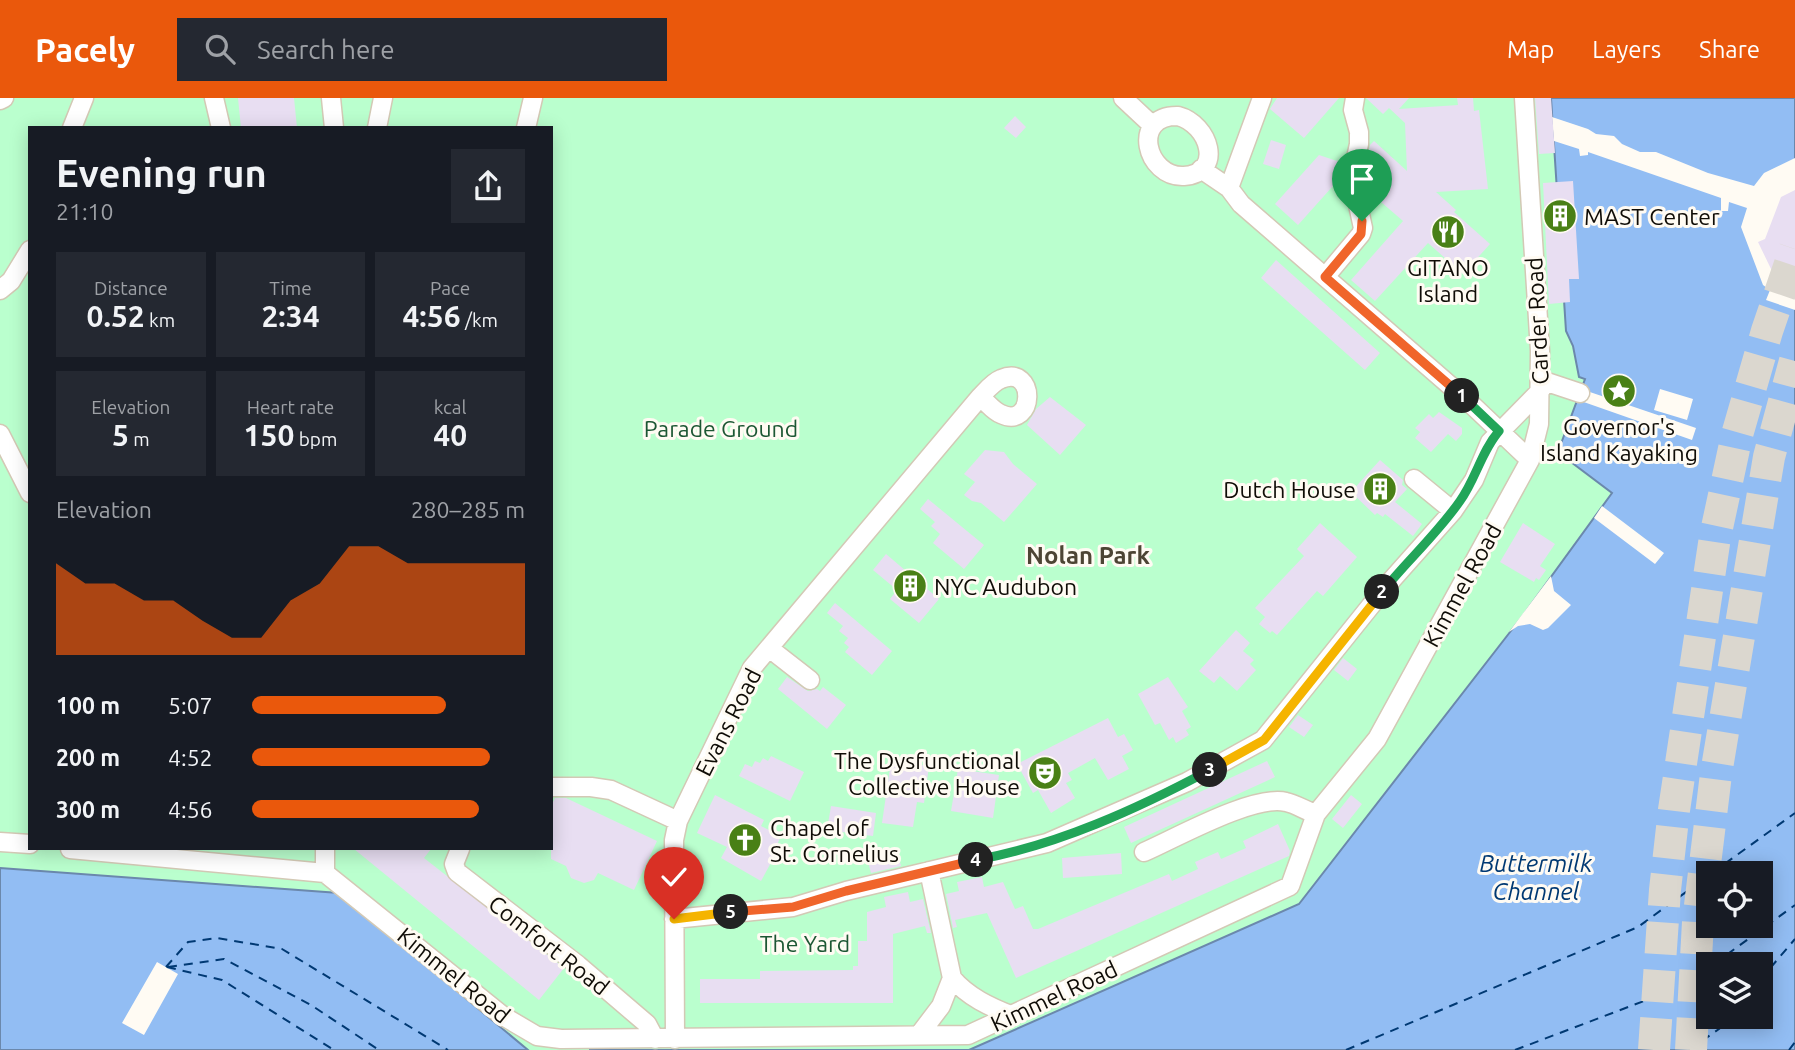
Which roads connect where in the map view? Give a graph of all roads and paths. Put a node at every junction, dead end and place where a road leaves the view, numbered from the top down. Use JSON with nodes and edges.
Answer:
{"nodes":[{"id":1,"x":84,"y":98,"type":"edge"},
{"id":2,"x":214,"y":98,"type":"edge"},
{"id":3,"x":331,"y":98,"type":"edge"},
{"id":4,"x":383,"y":98,"type":"edge"},
{"id":5,"x":533,"y":98,"type":"edge"},
{"id":6,"x":1123,"y":98,"type":"edge"},
{"id":7,"x":1262,"y":98,"type":"edge"},
{"id":8,"x":1355,"y":98,"type":"edge"},
{"id":9,"x":1524,"y":98,"type":"edge"},
{"id":10,"x":73,"y":126,"type":"edge"},
{"id":11,"x":221,"y":126,"type":"edge"},
{"id":12,"x":334,"y":126,"type":"edge"},
{"id":13,"x":377,"y":126,"type":"edge"},
{"id":14,"x":526,"y":126,"type":"edge"},
{"id":15,"x":1153,"y":126,"type":"junction"},
{"id":16,"x":1201,"y":169,"type":"junction"},
{"id":17,"x":1230,"y":188,"type":"junction"},
{"id":18,"x":28,"y":253,"type":"edge"},
{"id":19,"x":1325,"y":277,"type":"junction"},
{"id":20,"x":0,"y":290,"type":"edge"},
{"id":21,"x":1541,"y":385,"type":"junction"},
{"id":22,"x":1580,"y":393,"type":"dead end"},
{"id":23,"x":980,"y":397,"type":"dead end"},
{"id":24,"x":1499,"y":431,"type":"junction"},
{"id":25,"x":0,"y":434,"type":"edge"},
{"id":26,"x":1530,"y":460,"type":"junction"},
{"id":27,"x":1414,"y":479,"type":"dead end"},
{"id":28,"x":28,"y":489,"type":"edge"},
{"id":29,"x":1453,"y":511,"type":"junction"},
{"id":30,"x":769,"y":648,"type":"junction"},
{"id":31,"x":810,"y":680,"type":"dead end"},
{"id":32,"x":553,"y":787,"type":"edge"},
{"id":33,"x":1316,"y":814,"type":"junction"},
{"id":34,"x":678,"y":821,"type":"junction"},
{"id":35,"x":0,"y":842,"type":"edge"},
{"id":36,"x":28,"y":844,"type":"edge"},
{"id":37,"x":88,"y":850,"type":"edge"},
{"id":38,"x":325,"y":850,"type":"edge"},
{"id":39,"x":460,"y":850,"type":"edge"},
{"id":40,"x":105,"y":851,"type":"edge"},
{"id":41,"x":1144,"y":852,"type":"dead end"},
{"id":42,"x":929,"y":871,"type":"junction"},
{"id":43,"x":325,"y":873,"type":"junction"},
{"id":44,"x":674,"y":919,"type":"junction"},
{"id":45,"x":953,"y":978,"type":"junction"},
{"id":46,"x":1013,"y":1016,"type":"junction"},
{"id":47,"x":919,"y":1035,"type":"junction"},
{"id":48,"x":655,"y":1039,"type":"junction"},
{"id":49,"x":675,"y":1039,"type":"junction"}],
"edges":[{"from":1,"to":10,"type":"street"},
{"from":2,"to":11,"type":"street"},
{"from":3,"to":12,"type":"street"},
{"from":4,"to":13,"type":"street"},
{"from":5,"to":14,"type":"street"},
{"from":6,"to":15,"type":"street"},
{"from":7,"to":17,"type":"street"},
{"from":8,"to":19,"type":"street"},
{"from":9,"to":21,"type":"street","name":"Carder Road"},
{"from":15,"to":16,"type":"street"},
{"from":15,"to":16,"type":"street"},
{"from":16,"to":17,"type":"street"},
{"from":17,"to":19,"type":"street"},
{"from":18,"to":20,"type":"street"},
{"from":19,"to":24,"type":"street"},
{"from":21,"to":22,"type":"street"},
{"from":21,"to":24,"type":"street"},
{"from":21,"to":26,"type":"street","name":"Carder Road"},
{"from":23,"to":30,"type":"street","name":"Evans Road"},
{"from":24,"to":26,"type":"street"},
{"from":24,"to":29,"type":"street"},
{"from":25,"to":28,"type":"street"},
{"from":26,"to":33,"type":"street","name":"Kimmel Road"},
{"from":27,"to":29,"type":"street"},
{"from":29,"to":42,"type":"street"},
{"from":30,"to":31,"type":"street"},
{"from":30,"to":34,"type":"street","name":"Evans Road"},
{"from":32,"to":34,"type":"street"},
{"from":33,"to":41,"type":"street"},
{"from":33,"to":46,"type":"street","name":"Kimmel Road"},
{"from":34,"to":44,"type":"street","name":"Evans Road"},
{"from":35,"to":36,"type":"street"},
{"from":37,"to":40,"type":"street"},
{"from":38,"to":43,"type":"street"},
{"from":39,"to":48,"type":"street","name":"Comfort Road"},
{"from":40,"to":43,"type":"street"},
{"from":42,"to":44,"type":"street"},
{"from":42,"to":45,"type":"street"},
{"from":43,"to":48,"type":"street","name":"Kimmel Road"},
{"from":44,"to":49,"type":"street","name":"Evans Road"},
{"from":45,"to":46,"type":"street"},
{"from":45,"to":47,"type":"street"},
{"from":46,"to":47,"type":"street","name":"Kimmel Road"},
{"from":47,"to":49,"type":"street","name":"Kimmel Road"},
{"from":48,"to":49,"type":"street","name":"Kimmel Road"}]}
